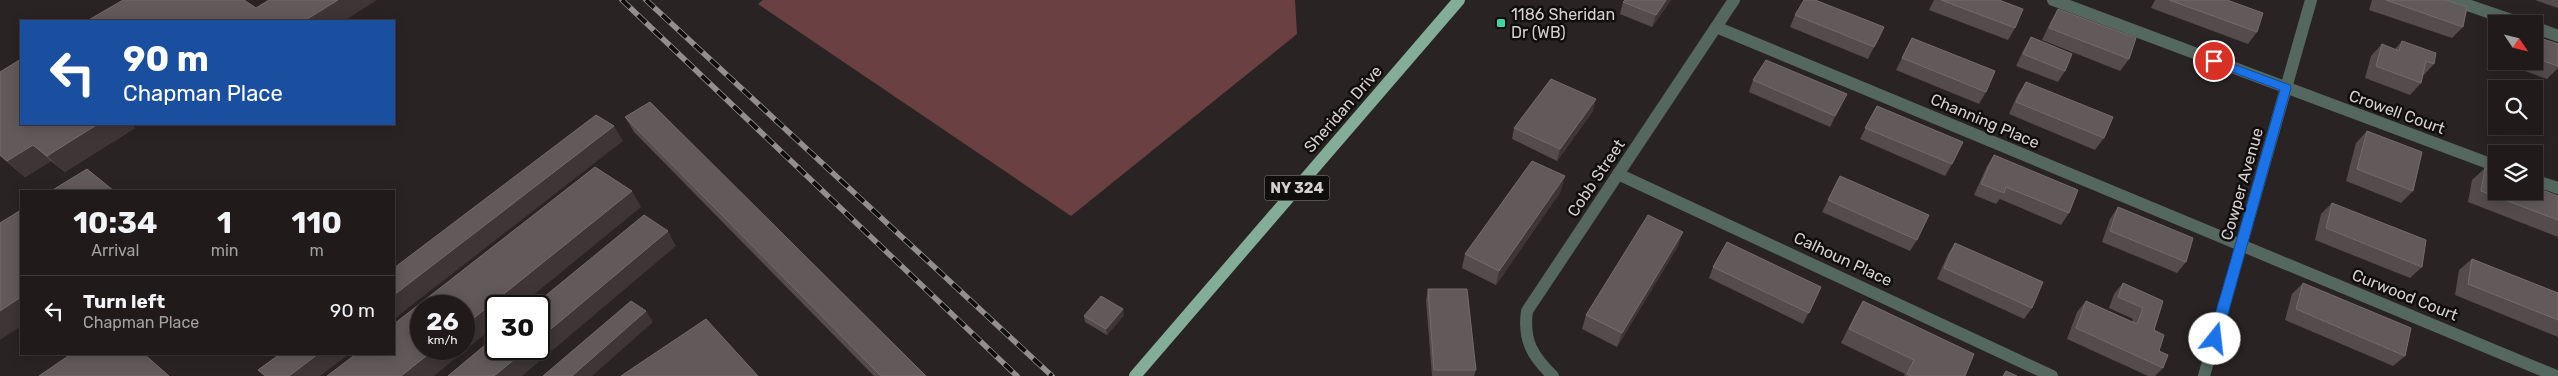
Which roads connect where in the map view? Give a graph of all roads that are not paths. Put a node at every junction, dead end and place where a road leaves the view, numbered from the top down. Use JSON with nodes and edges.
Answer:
{"nodes":[{"id":1,"x":1459,"y":0,"type":"edge"},
{"id":2,"x":1734,"y":0,"type":"edge"},
{"id":3,"x":2053,"y":0,"type":"edge"},
{"id":4,"x":2311,"y":0,"type":"edge"},
{"id":5,"x":2453,"y":0,"type":"edge"},
{"id":6,"x":2497,"y":15,"type":"edge"},
{"id":7,"x":1716,"y":27,"type":"junction"},
{"id":8,"x":2543,"y":30,"type":"edge"},
{"id":9,"x":2558,"y":36,"type":"edge"},
{"id":10,"x":2286,"y":88,"type":"junction"},
{"id":11,"x":2488,"y":163,"type":"edge"},
{"id":12,"x":1618,"y":174,"type":"junction"},
{"id":13,"x":2543,"y":183,"type":"edge"},
{"id":14,"x":2558,"y":188,"type":"edge"},
{"id":15,"x":2241,"y":246,"type":"junction"},
{"id":16,"x":1135,"y":376,"type":"edge"},
{"id":17,"x":1553,"y":376,"type":"edge"},
{"id":18,"x":2052,"y":376,"type":"edge"},
{"id":19,"x":2204,"y":376,"type":"edge"},
{"id":20,"x":2556,"y":376,"type":"edge"}],
"edges":[{"from":1,"to":16,"type":"main road","name":"Sheridan Drive","number":"NY 324"},
{"from":2,"to":7,"type":"street","name":"Cobb Street"},
{"from":3,"to":10,"type":"street","name":"Crowell Court"},
{"from":4,"to":10,"type":"street","name":"Cowper Avenue"},
{"from":5,"to":6,"type":"street"},
{"from":7,"to":12,"type":"street","name":"Cobb Street"},
{"from":7,"to":15,"type":"street","name":"Channing Place"},
{"from":8,"to":9,"type":"street"},
{"from":10,"to":11,"type":"street","name":"Crowell Court"},
{"from":10,"to":15,"type":"street","name":"Cowper Avenue"},
{"from":12,"to":17,"type":"street","name":"Cobb Street"},
{"from":12,"to":18,"type":"street","name":"Calhoun Place"},
{"from":13,"to":14,"type":"street"},
{"from":15,"to":19,"type":"street","name":"Cowper Avenue"},
{"from":15,"to":20,"type":"street","name":"Curwood Court"}]}
